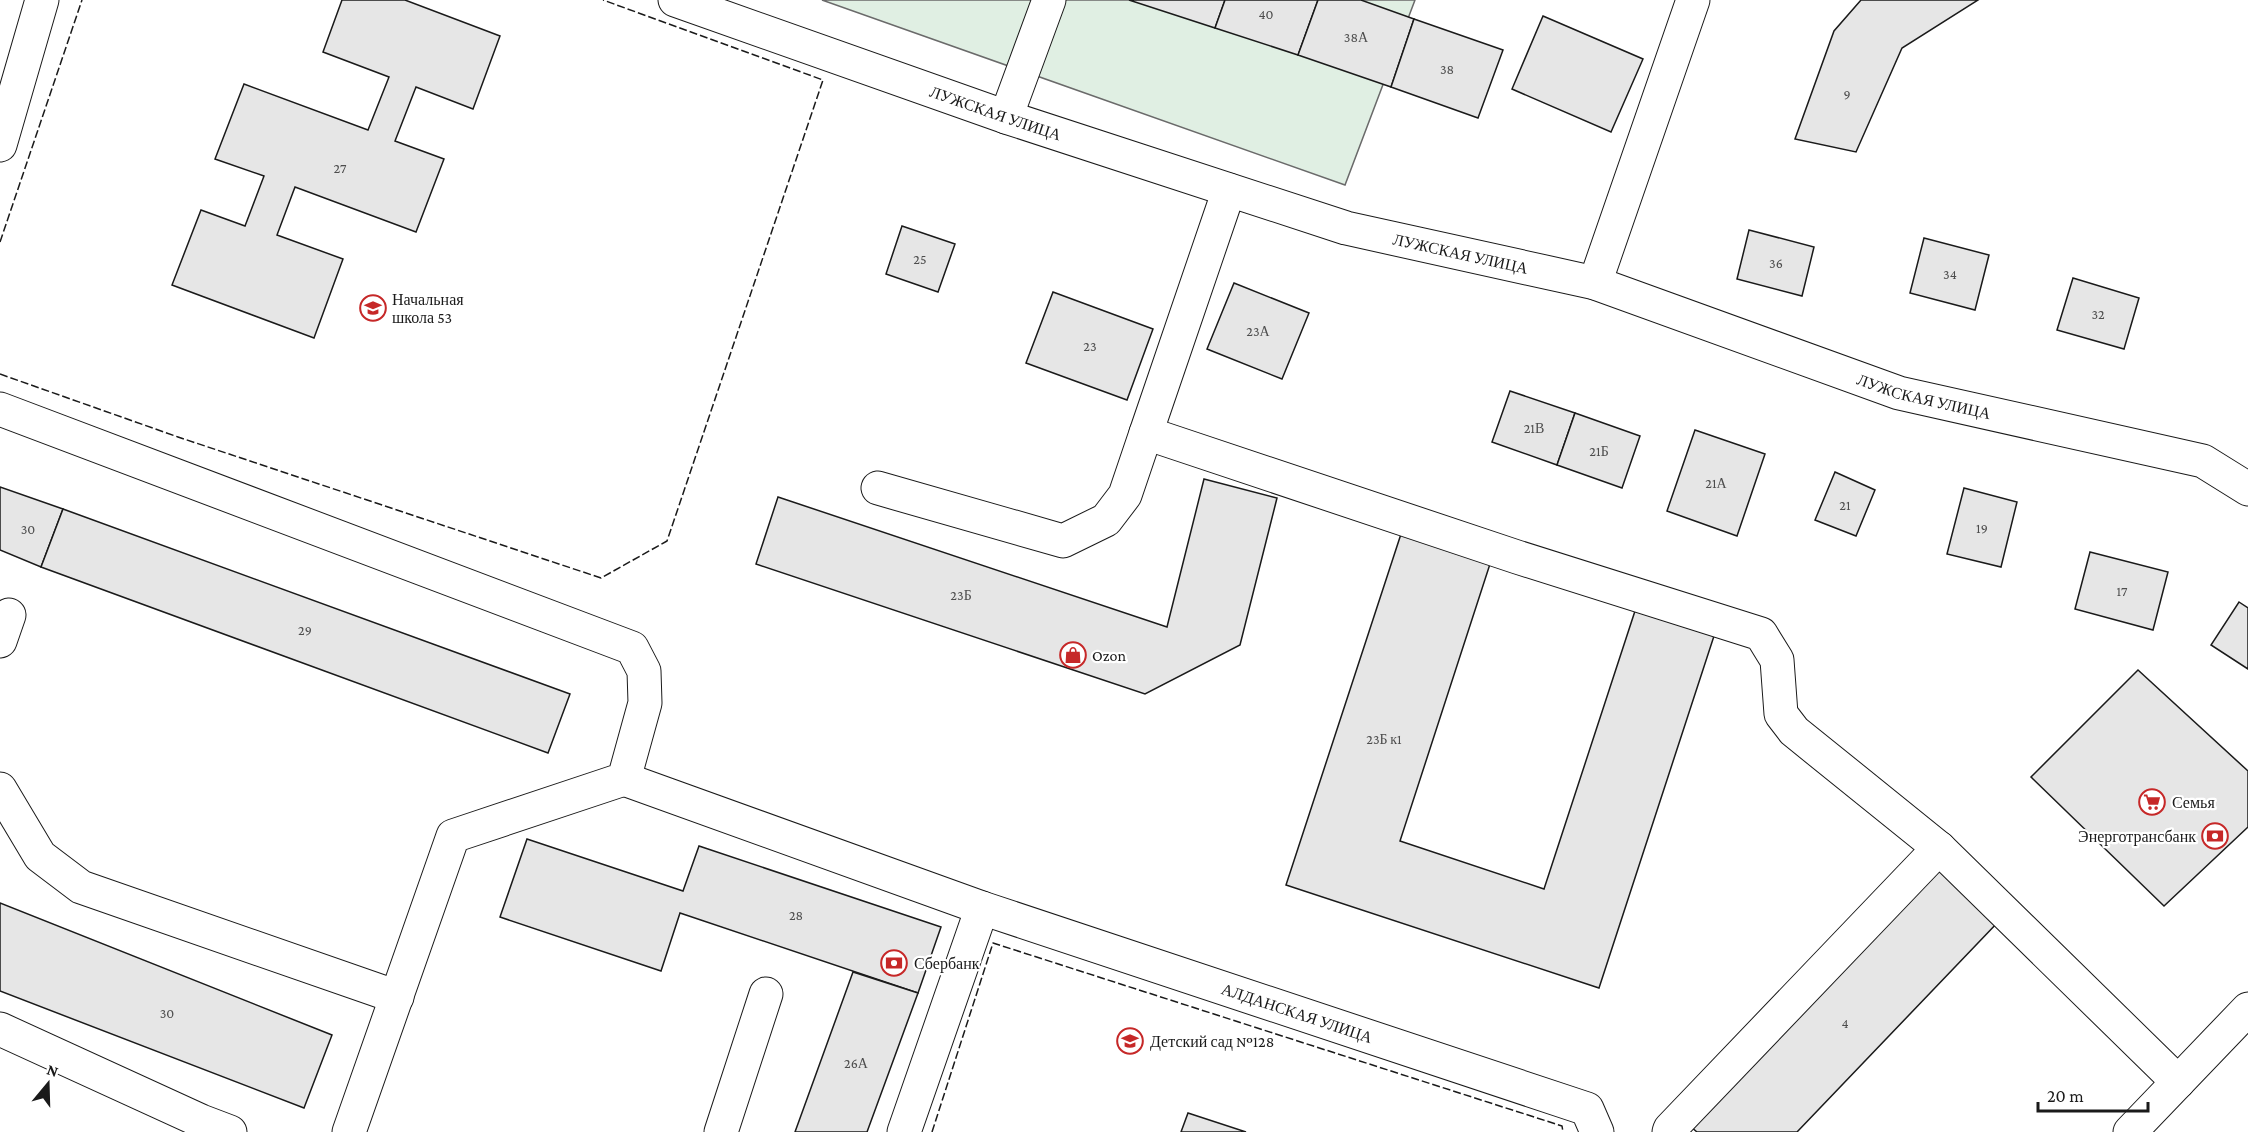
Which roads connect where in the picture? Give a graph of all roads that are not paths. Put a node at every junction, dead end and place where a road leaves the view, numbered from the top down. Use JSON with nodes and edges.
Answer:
{"nodes":[{"id":1,"x":42,"y":0,"type":"edge"},
{"id":2,"x":675,"y":0,"type":"edge"},
{"id":3,"x":1049,"y":0,"type":"edge"},
{"id":4,"x":1693,"y":0,"type":"edge"},
{"id":5,"x":1006,"y":117,"type":"junction"},
{"id":6,"x":0,"y":144,"type":"edge"},
{"id":7,"x":1229,"y":190,"type":"junction"},
{"id":8,"x":1595,"y":283,"type":"junction"},
{"id":9,"x":0,"y":409,"type":"edge"},
{"id":10,"x":1146,"y":433,"type":"junction"},
{"id":11,"x":878,"y":488,"type":"dead end"},
{"id":12,"x":2248,"y":489,"type":"edge"},
{"id":13,"x":624,"y":779,"type":"junction"},
{"id":14,"x":0,"y":789,"type":"edge"},
{"id":15,"x":1939,"y":848,"type":"junction"},
{"id":16,"x":982,"y":908,"type":"junction"},
{"id":17,"x":766,"y":994,"type":"dead end"},
{"id":18,"x":397,"y":997,"type":"junction"},
{"id":19,"x":2248,"y":1009,"type":"edge"},
{"id":20,"x":0,"y":1029,"type":"edge"},
{"id":21,"x":2178,"y":1082,"type":"junction"},
{"id":22,"x":216,"y":1127,"type":"edge"},
{"id":23,"x":349,"y":1132,"type":"edge"},
{"id":24,"x":721,"y":1132,"type":"edge"},
{"id":25,"x":904,"y":1132,"type":"edge"},
{"id":26,"x":1597,"y":1132,"type":"edge"},
{"id":27,"x":1669,"y":1132,"type":"edge"},
{"id":28,"x":2130,"y":1132,"type":"edge"}],
"edges":[{"from":1,"to":6,"type":"street"},
{"from":2,"to":5,"type":"street","name":"ЛУЖСКАЯ УЛИЦА"},
{"from":3,"to":5,"type":"street"},
{"from":4,"to":8,"type":"street"},
{"from":5,"to":7,"type":"street","name":"ЛУЖСКАЯ УЛИЦА"},
{"from":7,"to":8,"type":"street","name":"ЛУЖСКАЯ УЛИЦА"},
{"from":7,"to":10,"type":"street"},
{"from":8,"to":12,"type":"street","name":"ЛУЖСКАЯ УЛИЦА"},
{"from":9,"to":13,"type":"street"},
{"from":10,"to":11,"type":"street"},
{"from":10,"to":15,"type":"street"},
{"from":13,"to":16,"type":"street","name":"АЛДАНСКАЯ УЛИЦА"},
{"from":13,"to":18,"type":"street"},
{"from":14,"to":18,"type":"street"},
{"from":15,"to":21,"type":"street"},
{"from":15,"to":27,"type":"street"},
{"from":16,"to":25,"type":"street"},
{"from":16,"to":26,"type":"street","name":"АЛДАНСКАЯ УЛИЦА"},
{"from":17,"to":24,"type":"street"},
{"from":18,"to":23,"type":"street"},
{"from":19,"to":21,"type":"street"},
{"from":20,"to":22,"type":"street"},
{"from":21,"to":28,"type":"street"}]}
